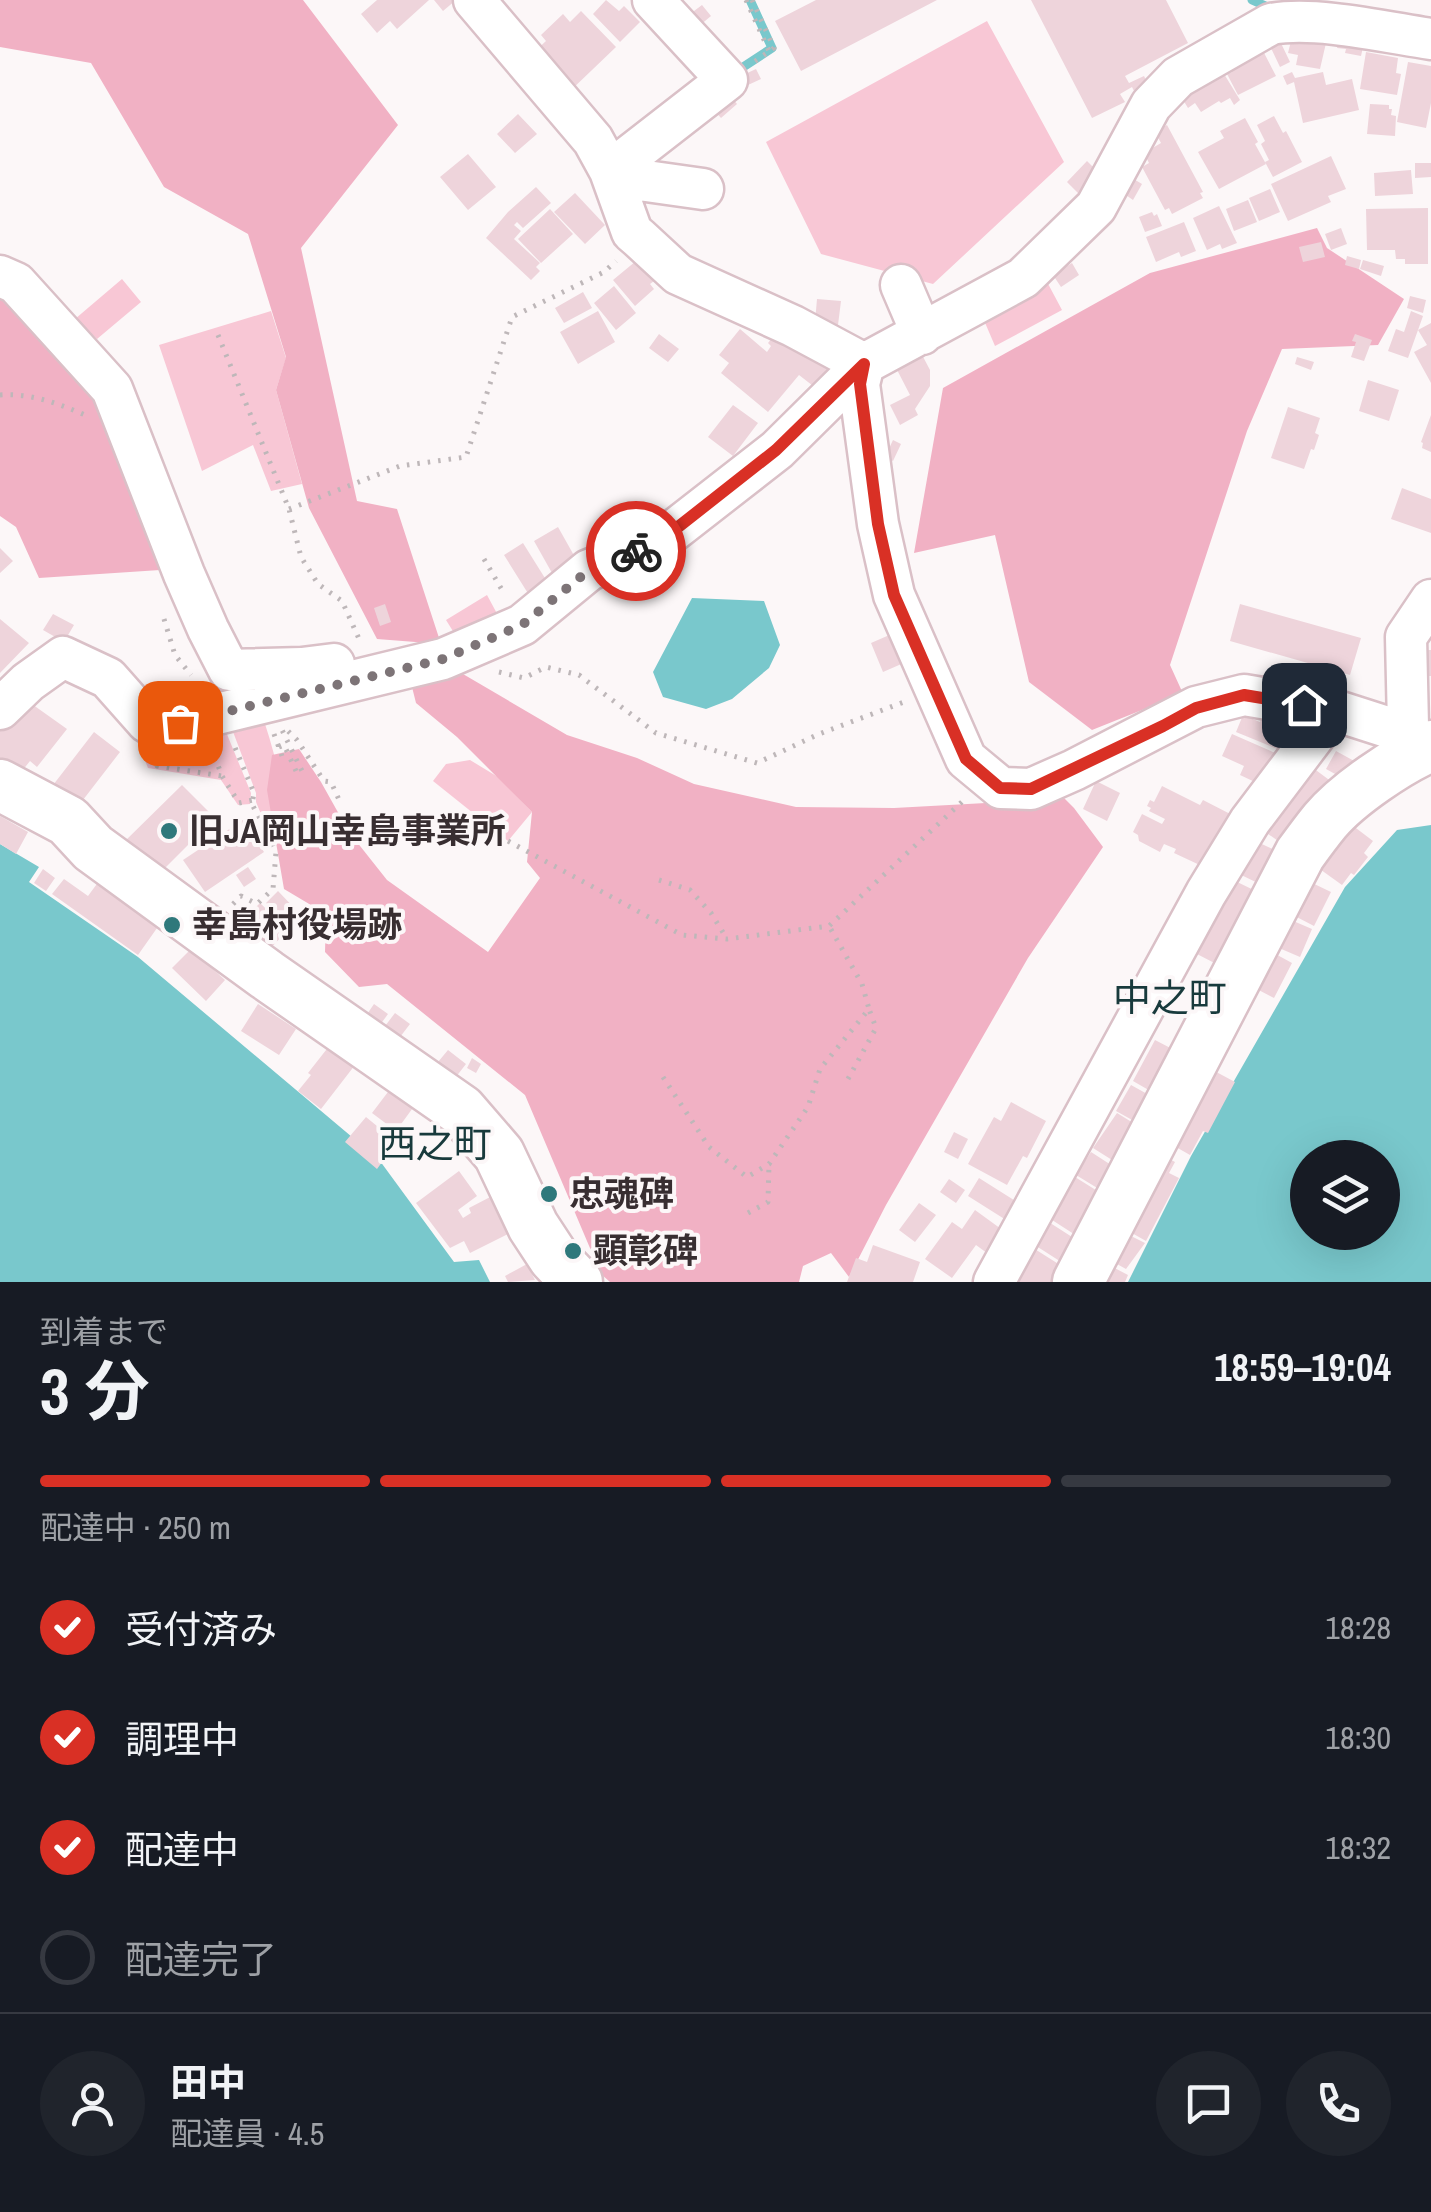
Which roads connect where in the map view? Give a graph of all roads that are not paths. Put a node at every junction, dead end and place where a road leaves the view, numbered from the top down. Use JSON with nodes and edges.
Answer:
{"nodes":[{"id":1,"x":474,"y":0,"type":"edge"},
{"id":2,"x":653,"y":0,"type":"edge"},
{"id":3,"x":1300,"y":10,"type":"edge"},
{"id":4,"x":1431,"y":39,"type":"edge"},
{"id":5,"x":610,"y":171,"type":"junction"},
{"id":6,"x":703,"y":188,"type":"dead end"},
{"id":7,"x":0,"y":276,"type":"edge"},
{"id":8,"x":902,"y":285,"type":"dead end"},
{"id":9,"x":922,"y":334,"type":"junction"},
{"id":10,"x":864,"y":364,"type":"junction"},
{"id":11,"x":1431,"y":600,"type":"edge"},
{"id":12,"x":443,"y":659,"type":"junction"},
{"id":13,"x":0,"y":710,"type":"edge"},
{"id":14,"x":1334,"y":710,"type":"junction"},
{"id":15,"x":1416,"y":745,"type":"edge"},
{"id":16,"x":0,"y":785,"type":"edge"},
{"id":17,"x":577,"y":1282,"type":"edge"},
{"id":18,"x":994,"y":1282,"type":"edge"},
{"id":19,"x":1078,"y":1282,"type":"edge"}],
"edges":[{"from":1,"to":5,"type":"street"},
{"from":2,"to":5,"type":"street"},
{"from":3,"to":4,"type":"street"},
{"from":3,"to":9,"type":"street"},
{"from":5,"to":6,"type":"street"},
{"from":5,"to":10,"type":"street"},
{"from":7,"to":12,"type":"street"},
{"from":8,"to":9,"type":"street"},
{"from":9,"to":10,"type":"street"},
{"from":10,"to":12,"type":"street"},
{"from":10,"to":14,"type":"street"},
{"from":11,"to":15,"type":"street"},
{"from":12,"to":13,"type":"street"},
{"from":14,"to":15,"type":"street"},
{"from":14,"to":18,"type":"street"},
{"from":15,"to":19,"type":"main road"},
{"from":16,"to":17,"type":"main road"}]}
